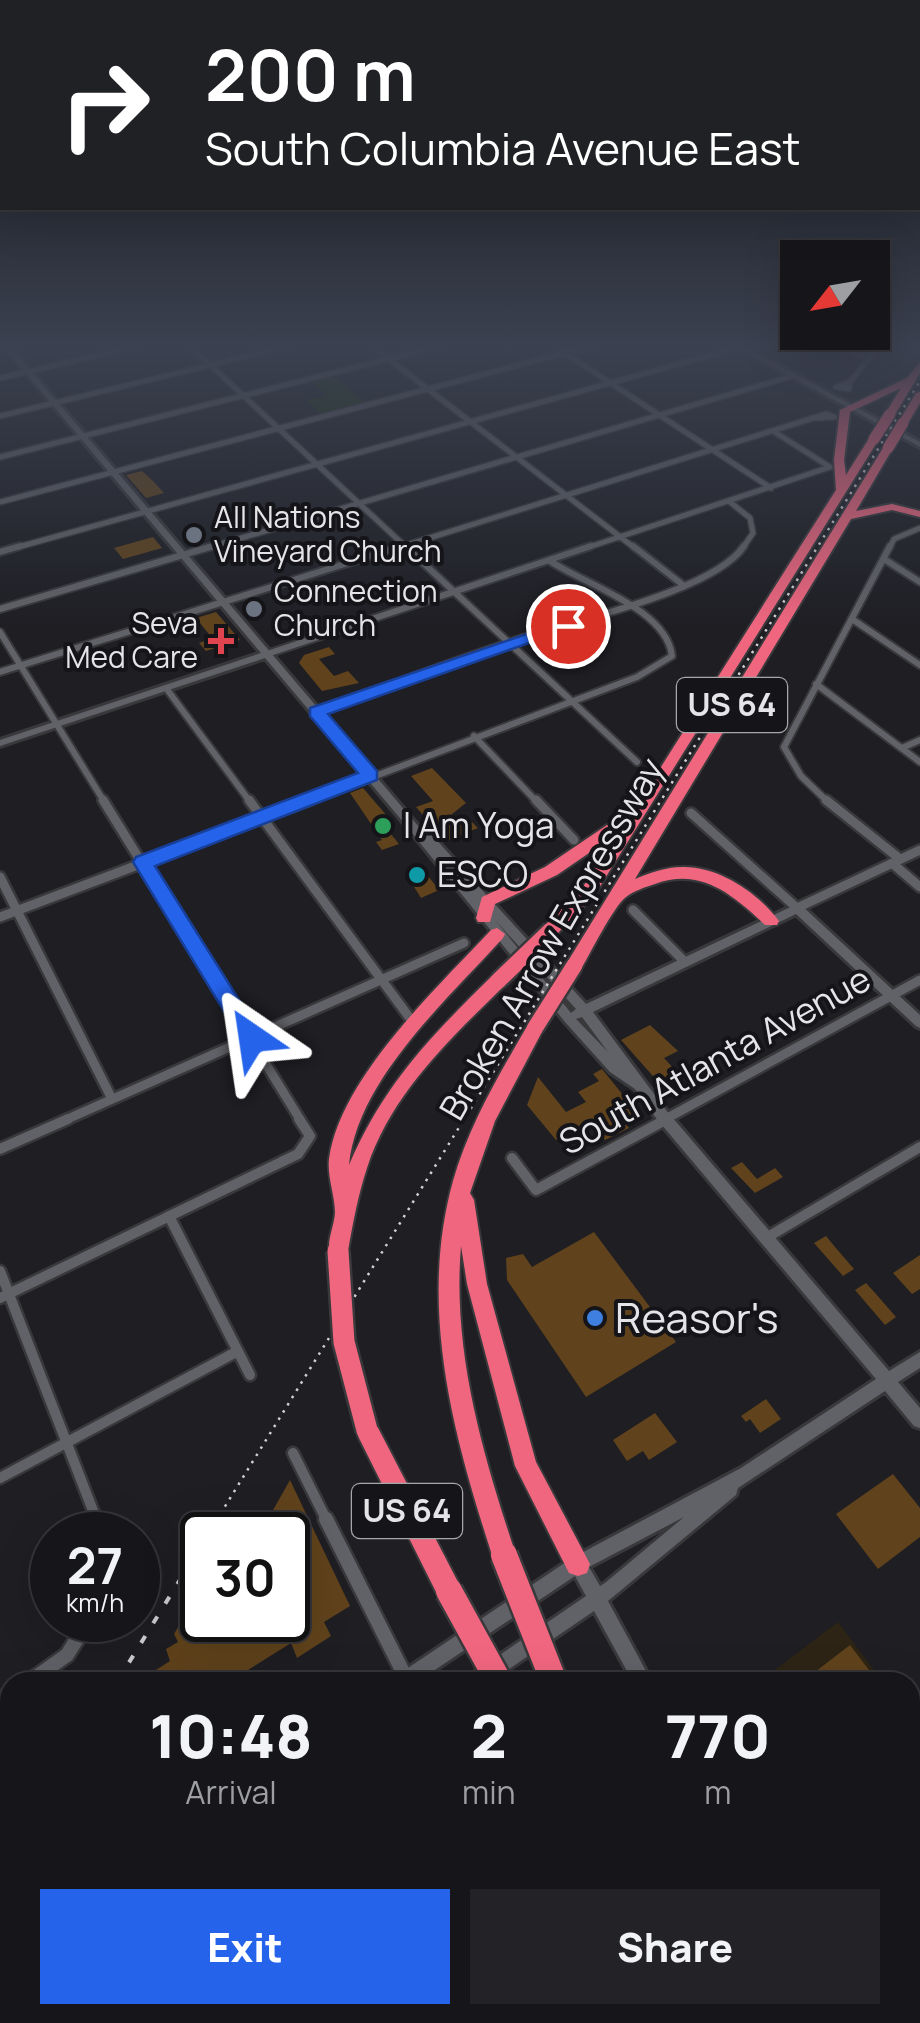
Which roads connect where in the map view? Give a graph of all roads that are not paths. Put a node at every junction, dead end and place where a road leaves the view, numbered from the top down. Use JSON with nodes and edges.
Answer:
{"nodes":[{"id":1,"x":65,"y":440,"type":"edge"},
{"id":2,"x":86,"y":440,"type":"edge"},
{"id":3,"x":235,"y":440,"type":"edge"},
{"id":4,"x":291,"y":440,"type":"edge"},
{"id":5,"x":405,"y":440,"type":"edge"},
{"id":6,"x":494,"y":440,"type":"edge"},
{"id":7,"x":575,"y":440,"type":"edge"},
{"id":8,"x":697,"y":440,"type":"edge"},
{"id":9,"x":743,"y":440,"type":"edge"},
{"id":10,"x":789,"y":440,"type":"edge"},
{"id":11,"x":843,"y":440,"type":"edge"},
{"id":12,"x":873,"y":440,"type":"edge"},
{"id":13,"x":893,"y":440,"type":"edge"},
{"id":14,"x":712,"y":450,"type":"junction"},
{"id":15,"x":0,"y":457,"type":"edge"},
{"id":16,"x":516,"y":458,"type":"junction"},
{"id":17,"x":317,"y":465,"type":"junction"},
{"id":18,"x":113,"y":472,"type":"junction"},
{"id":19,"x":771,"y":488,"type":"junction"},
{"id":20,"x":842,"y":491,"type":"junction"},
{"id":21,"x":566,"y":496,"type":"junction"},
{"id":22,"x":0,"y":502,"type":"edge"},
{"id":23,"x":730,"y":502,"type":"junction"},
{"id":24,"x":358,"y":504,"type":"junction"},
{"id":25,"x":146,"y":512,"type":"junction"},
{"id":26,"x":920,"y":514,"type":"edge"},
{"id":27,"x":846,"y":516,"type":"junction"},
{"id":28,"x":920,"y":528,"type":"edge"},
{"id":29,"x":622,"y":538,"type":"junction"},
{"id":30,"x":404,"y":546,"type":"junction"},
{"id":31,"x":0,"y":552,"type":"edge"},
{"id":32,"x":183,"y":555,"type":"junction"},
{"id":33,"x":884,"y":559,"type":"junction"},
{"id":34,"x":550,"y":561,"type":"junction"},
{"id":35,"x":920,"y":582,"type":"edge"},
{"id":36,"x":683,"y":584,"type":"junction"},
{"id":37,"x":454,"y":593,"type":"junction"},
{"id":38,"x":224,"y":602,"type":"junction"},
{"id":39,"x":630,"y":605,"type":"junction"},
{"id":40,"x":0,"y":609,"type":"edge"},
{"id":41,"x":852,"y":618,"type":"junction"},
{"id":42,"x":0,"y":632,"type":"edge"},
{"id":43,"x":509,"y":644,"type":"junction"},
{"id":44,"x":267,"y":654,"type":"junction"},
{"id":45,"x":21,"y":665,"type":"junction"},
{"id":46,"x":920,"y":665,"type":"edge"},
{"id":47,"x":0,"y":672,"type":"edge"},
{"id":48,"x":816,"y":684,"type":"junction"},
{"id":49,"x":166,"y":688,"type":"junction"},
{"id":50,"x":570,"y":700,"type":"junction"},
{"id":51,"x":316,"y":712,"type":"junction"},
{"id":52,"x":58,"y":724,"type":"junction"},
{"id":53,"x":474,"y":736,"type":"junction"},
{"id":54,"x":920,"y":740,"type":"edge"},
{"id":55,"x":0,"y":743,"type":"edge"},
{"id":56,"x":902,"y":748,"type":"junction"},
{"id":57,"x":637,"y":762,"type":"dead end"},
{"id":58,"x":790,"y":762,"type":"joint"},
{"id":59,"x":920,"y":762,"type":"edge"},
{"id":60,"x":370,"y":776,"type":"junction"},
{"id":61,"x":691,"y":813,"type":"dead end"},
{"id":62,"x":262,"y":817,"type":"junction"},
{"id":63,"x":636,"y":820,"type":"junction"},
{"id":64,"x":574,"y":840,"type":"dead end"},
{"id":65,"x":920,"y":850,"type":"edge"},
{"id":66,"x":896,"y":861,"type":"junction"},
{"id":67,"x":143,"y":862,"type":"junction"},
{"id":68,"x":0,"y":878,"type":"edge"},
{"id":69,"x":920,"y":887,"type":"edge"},
{"id":70,"x":617,"y":895,"type":"junction"},
{"id":71,"x":797,"y":908,"type":"junction"},
{"id":72,"x":486,"y":909,"type":"junction"},
{"id":73,"x":17,"y":910,"type":"junction"},
{"id":74,"x":633,"y":910,"type":"dead end"},
{"id":75,"x":0,"y":917,"type":"edge"},
{"id":76,"x":770,"y":921,"type":"junction"},
{"id":77,"x":498,"y":934,"type":"junction"},
{"id":78,"x":464,"y":943,"type":"dead end"},
{"id":79,"x":685,"y":962,"type":"junction"},
{"id":80,"x":381,"y":980,"type":"junction"},
{"id":81,"x":920,"y":980,"type":"edge"},
{"id":82,"x":891,"y":996,"type":"junction"},
{"id":83,"x":584,"y":1010,"type":"junction"},
{"id":84,"x":409,"y":1017,"type":"dead end"},
{"id":85,"x":569,"y":1018,"type":"junction"},
{"id":86,"x":920,"y":1022,"type":"edge"},
{"id":87,"x":252,"y":1038,"type":"junction"},
{"id":88,"x":636,"y":1084,"type":"junction"},
{"id":89,"x":112,"y":1099,"type":"junction"},
{"id":90,"x":665,"y":1119,"type":"junction"},
{"id":91,"x":920,"y":1148,"type":"edge"},
{"id":92,"x":0,"y":1149,"type":"edge"},
{"id":93,"x":512,"y":1158,"type":"dead end"},
{"id":94,"x":462,"y":1184,"type":"junction"},
{"id":95,"x":344,"y":1206,"type":"junction"},
{"id":96,"x":169,"y":1216,"type":"junction"},
{"id":97,"x":766,"y":1238,"type":"junction"},
{"id":98,"x":0,"y":1272,"type":"edge"},
{"id":99,"x":4,"y":1296,"type":"edge"},
{"id":100,"x":238,"y":1351,"type":"junction"},
{"id":101,"x":920,"y":1358,"type":"edge"},
{"id":102,"x":250,"y":1375,"type":"dead end"},
{"id":103,"x":888,"y":1381,"type":"junction"},
{"id":104,"x":920,"y":1420,"type":"edge"},
{"id":105,"x":66,"y":1442,"type":"junction"},
{"id":106,"x":293,"y":1452,"type":"dead end"},
{"id":107,"x":747,"y":1474,"type":"junction"},
{"id":108,"x":0,"y":1478,"type":"edge"},
{"id":109,"x":93,"y":1512,"type":"edge"},
{"id":110,"x":578,"y":1564,"type":"junction"},
{"id":111,"x":596,"y":1600,"type":"junction"},
{"id":112,"x":76,"y":1642,"type":"edge"},
{"id":113,"x":44,"y":1672,"type":"edge"},
{"id":114,"x":401,"y":1672,"type":"edge"},
{"id":115,"x":418,"y":1672,"type":"edge"},
{"id":116,"x":489,"y":1672,"type":"edge"},
{"id":117,"x":493,"y":1672,"type":"edge"},
{"id":118,"x":550,"y":1672,"type":"edge"},
{"id":119,"x":637,"y":1672,"type":"edge"}],
"edges":[{"from":1,"to":15,"type":"street"},
{"from":2,"to":18,"type":"main road"},
{"from":3,"to":18,"type":"street"},
{"from":4,"to":17,"type":"street"},
{"from":5,"to":17,"type":"street"},
{"from":6,"to":16,"type":"street"},
{"from":7,"to":16,"type":"street"},
{"from":8,"to":14,"type":"street"},
{"from":9,"to":14,"type":"street"},
{"from":10,"to":19,"type":"street"},
{"from":11,"to":20,"type":"highway"},
{"from":12,"to":20,"type":"highway","name":"Broken Arrow Expressway","number":"US 64","bridge":true},
{"from":13,"to":27,"type":"highway","name":"Broken Arrow Expressway","number":"US 64","bridge":true},
{"from":14,"to":19,"type":"street"},
{"from":14,"to":21,"type":"street"},
{"from":16,"to":21,"type":"street"},
{"from":16,"to":24,"type":"street"},
{"from":17,"to":24,"type":"street"},
{"from":17,"to":25,"type":"street"},
{"from":18,"to":22,"type":"street"},
{"from":18,"to":25,"type":"main road"},
{"from":19,"to":23,"type":"street"},
{"from":20,"to":63,"type":"highway","name":"Broken Arrow Expressway","number":"US 64"},
{"from":21,"to":29,"type":"street"},
{"from":21,"to":30,"type":"street"},
{"from":23,"to":29,"type":"street"},
{"from":23,"to":36,"type":"street"},
{"from":24,"to":30,"type":"street"},
{"from":24,"to":32,"type":"street"},
{"from":25,"to":31,"type":"street"},
{"from":25,"to":32,"type":"main road"},
{"from":26,"to":27,"type":"highway"},
{"from":27,"to":70,"type":"highway","name":"Broken Arrow Expressway","number":"US 64"},
{"from":28,"to":33,"type":"street"},
{"from":29,"to":34,"type":"street"},
{"from":29,"to":36,"type":"street"},
{"from":30,"to":37,"type":"street"},
{"from":30,"to":38,"type":"street"},
{"from":32,"to":38,"type":"main road"},
{"from":32,"to":40,"type":"street"},
{"from":33,"to":35,"type":"street"},
{"from":33,"to":41,"type":"street"},
{"from":34,"to":37,"type":"street"},
{"from":34,"to":39,"type":"street"},
{"from":36,"to":39,"type":"street"},
{"from":37,"to":43,"type":"street"},
{"from":37,"to":44,"type":"street"},
{"from":38,"to":44,"type":"main road"},
{"from":38,"to":45,"type":"street"},
{"from":39,"to":43,"type":"street"},
{"from":39,"to":50,"type":"street"},
{"from":41,"to":46,"type":"street"},
{"from":41,"to":48,"type":"street"},
{"from":42,"to":45,"type":"street"},
{"from":43,"to":50,"type":"street"},
{"from":43,"to":51,"type":"street"},
{"from":44,"to":49,"type":"main road"},
{"from":44,"to":51,"type":"main road"},
{"from":45,"to":47,"type":"street"},
{"from":45,"to":52,"type":"street"},
{"from":48,"to":56,"type":"street"},
{"from":48,"to":58,"type":"street"},
{"from":49,"to":52,"type":"main road"},
{"from":49,"to":62,"type":"street"},
{"from":50,"to":53,"type":"street"},
{"from":50,"to":57,"type":"street"},
{"from":51,"to":60,"type":"main road"},
{"from":52,"to":55,"type":"main road"},
{"from":52,"to":67,"type":"street"},
{"from":53,"to":60,"type":"street"},
{"from":53,"to":64,"type":"street"},
{"from":54,"to":56,"type":"street"},
{"from":56,"to":59,"type":"street"},
{"from":58,"to":66,"type":"street"},
{"from":60,"to":62,"type":"street"},
{"from":60,"to":72,"type":"main road"},
{"from":61,"to":71,"type":"street"},
{"from":62,"to":67,"type":"street"},
{"from":62,"to":80,"type":"street"},
{"from":63,"to":72,"type":"highway"},
{"from":63,"to":95,"type":"highway","name":"Broken Arrow Expressway","number":"US 64","bridge":true},
{"from":65,"to":66,"type":"street"},
{"from":66,"to":69,"type":"street"},
{"from":66,"to":71,"type":"street"},
{"from":67,"to":73,"type":"street"},
{"from":67,"to":87,"type":"street"},
{"from":68,"to":73,"type":"street"},
{"from":70,"to":76,"type":"highway"},
{"from":70,"to":94,"type":"highway","name":"Broken Arrow Expressway","number":"US 64","bridge":true},
{"from":71,"to":76,"type":"main road"},
{"from":71,"to":82,"type":"main road"},
{"from":72,"to":77,"type":"main road"},
{"from":72,"to":83,"type":"main road"},
{"from":73,"to":75,"type":"street"},
{"from":73,"to":89,"type":"street"},
{"from":74,"to":79,"type":"street"},
{"from":76,"to":79,"type":"main road"},
{"from":77,"to":85,"type":"main road"},
{"from":77,"to":95,"type":"highway"},
{"from":78,"to":80,"type":"street"},
{"from":79,"to":83,"type":"main road"},
{"from":80,"to":84,"type":"street"},
{"from":80,"to":87,"type":"street"},
{"from":81,"to":82,"type":"street","name":"South Atlanta Avenue"},
{"from":82,"to":86,"type":"main road"},
{"from":82,"to":90,"type":"street","name":"South Atlanta Avenue"},
{"from":83,"to":85,"type":"main road"},
{"from":83,"to":88,"type":"main road"},
{"from":85,"to":88,"type":"main road"},
{"from":87,"to":89,"type":"street"},
{"from":87,"to":96,"type":"street"},
{"from":88,"to":90,"type":"main road"},
{"from":89,"to":92,"type":"street"},
{"from":90,"to":93,"type":"street","name":"South Atlanta Avenue"},
{"from":90,"to":97,"type":"main road"},
{"from":91,"to":97,"type":"street"},
{"from":94,"to":110,"type":"highway"},
{"from":94,"to":118,"type":"highway","name":"Broken Arrow Expressway","number":"US 64","bridge":true},
{"from":95,"to":117,"type":"highway","name":"Broken Arrow Expressway","number":"US 64","bridge":true},
{"from":96,"to":99,"type":"street"},
{"from":96,"to":100,"type":"street"},
{"from":97,"to":103,"type":"main road"},
{"from":98,"to":99,"type":"street"},
{"from":99,"to":105,"type":"street"},
{"from":100,"to":102,"type":"street"},
{"from":100,"to":105,"type":"street"},
{"from":101,"to":103,"type":"main road"},
{"from":103,"to":104,"type":"main road"},
{"from":103,"to":107,"type":"main road"},
{"from":105,"to":108,"type":"street"},
{"from":105,"to":109,"type":"street"},
{"from":106,"to":114,"type":"street"},
{"from":107,"to":110,"type":"main road"},
{"from":107,"to":111,"type":"main road"},
{"from":110,"to":111,"type":"main road"},
{"from":110,"to":115,"type":"main road"},
{"from":111,"to":116,"type":"main road"},
{"from":111,"to":119,"type":"main road"},
{"from":112,"to":113,"type":"street"}]}
